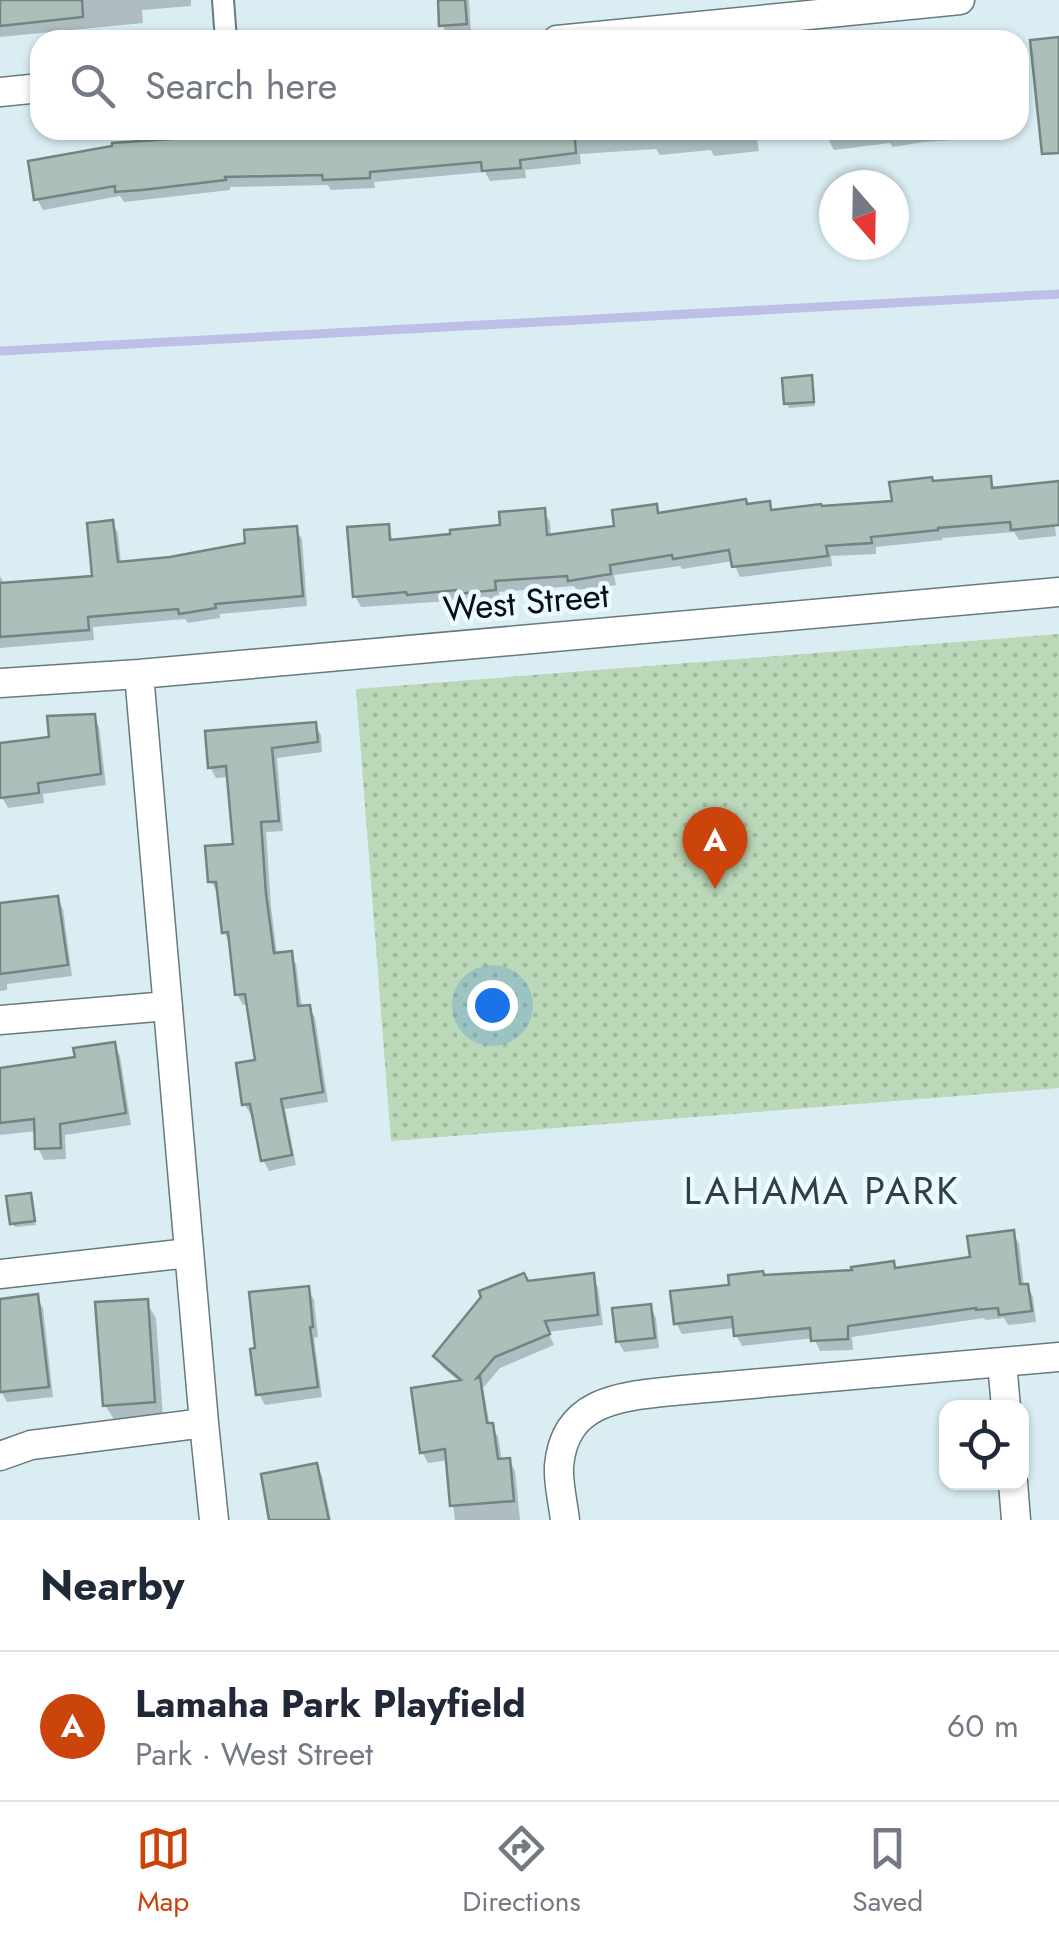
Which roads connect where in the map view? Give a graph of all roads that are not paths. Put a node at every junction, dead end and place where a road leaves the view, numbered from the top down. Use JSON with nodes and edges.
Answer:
{"nodes":[{"id":1,"x":223,"y":0,"type":"edge"},
{"id":2,"x":960,"y":0,"type":"edge"},
{"id":3,"x":225,"y":30,"type":"edge"},
{"id":4,"x":658,"y":30,"type":"edge"},
{"id":5,"x":30,"y":89,"type":"edge"},
{"id":6,"x":0,"y":92,"type":"edge"},
{"id":7,"x":1059,"y":592,"type":"edge"},
{"id":8,"x":140,"y":674,"type":"junction"},
{"id":9,"x":0,"y":683,"type":"edge"},
{"id":10,"x":168,"y":1006,"type":"junction"},
{"id":11,"x":0,"y":1020,"type":"edge"},
{"id":12,"x":189,"y":1253,"type":"junction"},
{"id":13,"x":0,"y":1274,"type":"edge"},
{"id":14,"x":1059,"y":1357,"type":"edge"},
{"id":15,"x":1002,"y":1362,"type":"junction"},
{"id":16,"x":1005,"y":1400,"type":"edge"},
{"id":17,"x":204,"y":1422,"type":"junction"},
{"id":18,"x":0,"y":1456,"type":"edge"},
{"id":19,"x":1013,"y":1490,"type":"edge"},
{"id":20,"x":214,"y":1520,"type":"edge"},
{"id":21,"x":565,"y":1520,"type":"edge"},
{"id":22,"x":1016,"y":1520,"type":"edge"}],
"edges":[{"from":1,"to":3,"type":"street"},
{"from":2,"to":4,"type":"street"},
{"from":5,"to":6,"type":"street"},
{"from":7,"to":8,"type":"street","name":"West Street"},
{"from":8,"to":9,"type":"street","name":"West Street"},
{"from":8,"to":10,"type":"street"},
{"from":10,"to":11,"type":"street"},
{"from":10,"to":12,"type":"street"},
{"from":12,"to":13,"type":"street"},
{"from":12,"to":17,"type":"street"},
{"from":14,"to":15,"type":"street"},
{"from":15,"to":16,"type":"street"},
{"from":15,"to":21,"type":"street"},
{"from":17,"to":18,"type":"street"},
{"from":17,"to":20,"type":"street"},
{"from":19,"to":22,"type":"street"}]}
